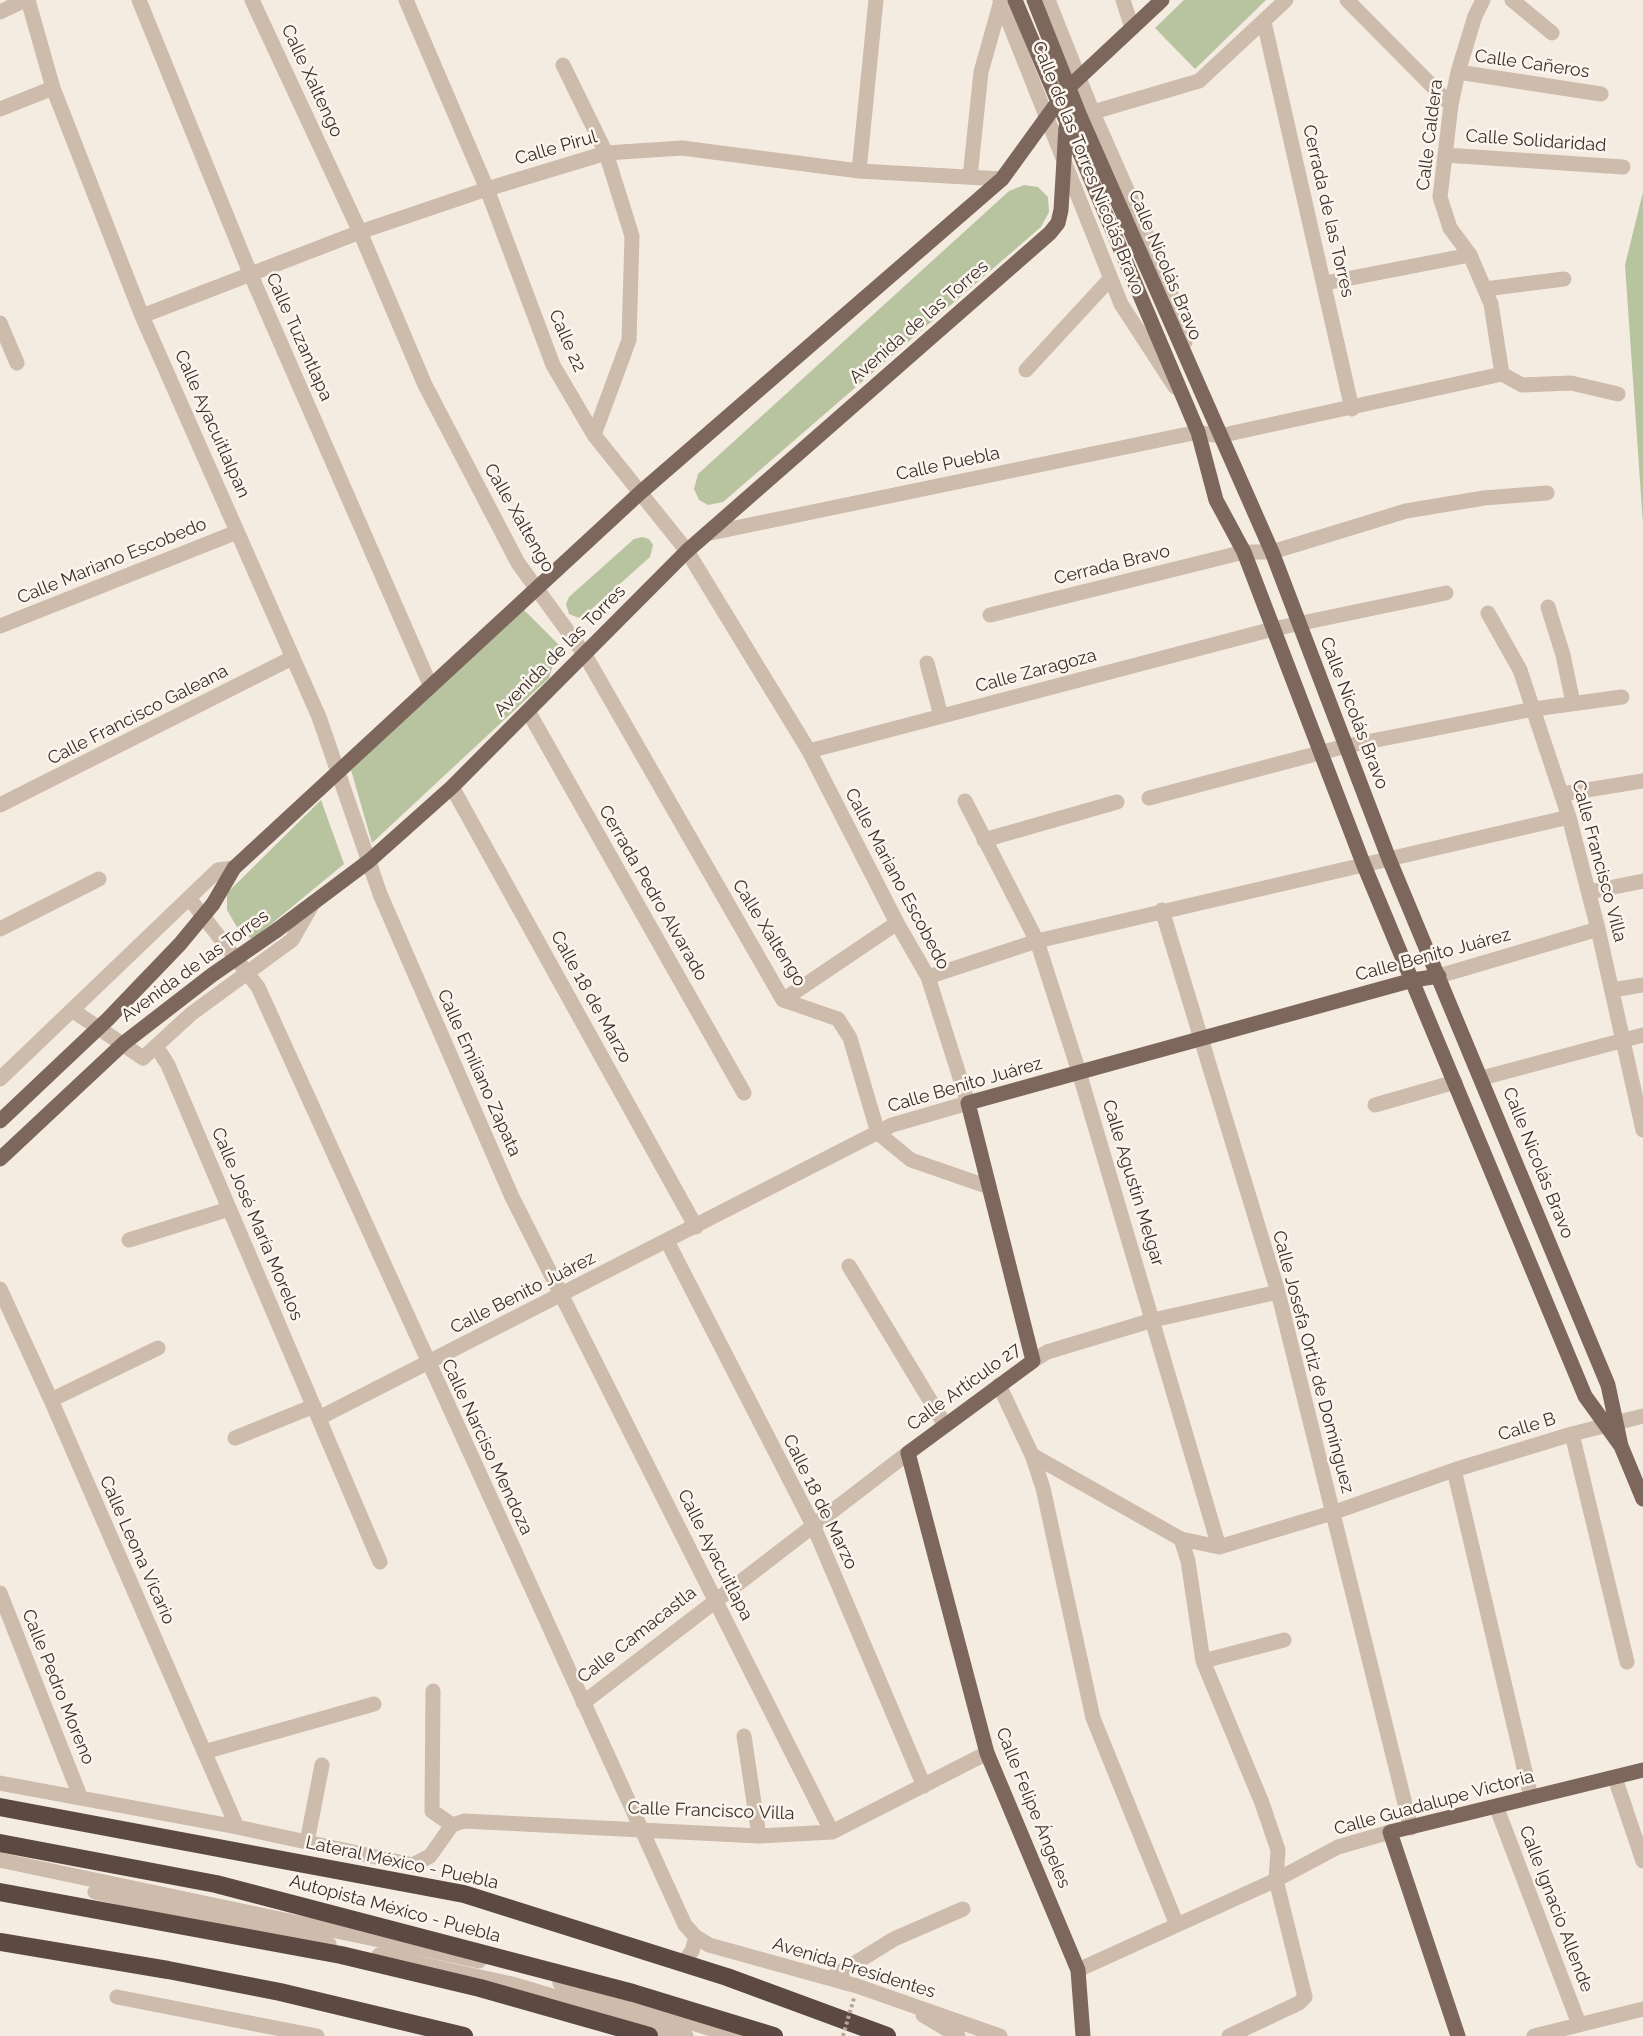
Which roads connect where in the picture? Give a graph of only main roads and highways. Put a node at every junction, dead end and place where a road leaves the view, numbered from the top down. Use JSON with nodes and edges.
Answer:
{"nodes":[{"id":1,"x":1015,"y":0,"type":"edge"},
{"id":2,"x":1034,"y":0,"type":"edge"},
{"id":3,"x":1162,"y":0,"type":"edge"},
{"id":4,"x":1074,"y":82,"type":"junction"},
{"id":5,"x":1058,"y":103,"type":"junction"},
{"id":6,"x":1079,"y":116,"type":"junction"},
{"id":7,"x":1439,"y":976,"type":"junction"},
{"id":8,"x":1413,"y":980,"type":"junction"},
{"id":9,"x":968,"y":1104,"type":"joint"},
{"id":10,"x":0,"y":1121,"type":"edge"},
{"id":11,"x":0,"y":1159,"type":"edge"},
{"id":12,"x":1032,"y":1361,"type":"joint"},
{"id":13,"x":1611,"y":1424,"type":"junction"},
{"id":14,"x":908,"y":1453,"type":"joint"},
{"id":15,"x":1643,"y":1499,"type":"edge"},
{"id":16,"x":1643,"y":1770,"type":"edge"},
{"id":17,"x":0,"y":1807,"type":"edge"},
{"id":18,"x":0,"y":1843,"type":"edge"},
{"id":19,"x":0,"y":1892,"type":"edge"},
{"id":20,"x":0,"y":1942,"type":"edge"},
{"id":21,"x":464,"y":2036,"type":"edge"},
{"id":22,"x":648,"y":2036,"type":"edge"},
{"id":23,"x":774,"y":2036,"type":"edge"},
{"id":24,"x":887,"y":2036,"type":"edge"},
{"id":25,"x":1083,"y":2036,"type":"edge"},
{"id":26,"x":1458,"y":2036,"type":"edge"}],
"edges":[{"from":1,"to":5,"type":"main road","name":"Calle Nicolás Bravo"},
{"from":2,"to":4,"type":"main road"},
{"from":3,"to":4,"type":"main road","name":"Avenida de las Torres"},
{"from":4,"to":5,"type":"main road","name":"Avenida de las Torres"},
{"from":4,"to":6,"type":"main road","name":"Avenida de las Torres"},
{"from":5,"to":6,"type":"main road","name":"Calle Nicolás Bravo"},
{"from":5,"to":10,"type":"main road","name":"Avenida de las Torres","bridge":true},
{"from":6,"to":7,"type":"main road","name":"Calle Nicolás Bravo"},
{"from":6,"to":8,"type":"main road","name":"Calle Nicolás Bravo"},
{"from":6,"to":11,"type":"main road","name":"Avenida de las Torres","bridge":true},
{"from":7,"to":8,"type":"main road","name":"Calle Benito Juárez"},
{"from":7,"to":13,"type":"main road","name":"Calle Nicolás Bravo"},
{"from":8,"to":9,"type":"main road","name":"Calle Benito Juárez"},
{"from":8,"to":13,"type":"main road","name":"Calle Nicolás Bravo"},
{"from":9,"to":12,"type":"main road","name":"Calle Mariano Escobedo"},
{"from":12,"to":14,"type":"main road","name":"Calle Artículo 27"},
{"from":13,"to":15,"type":"main road","name":"Calle Nicolás Bravo"},
{"from":14,"to":25,"type":"main road","name":"Calle Felipe Ángeles"},
{"from":16,"to":26,"type":"main road","name":"Calle Guadalupe Victoria"},
{"from":17,"to":24,"type":"highway","name":"Lateral México - Puebla"},
{"from":18,"to":23,"type":"highway","name":"Autopista México - Puebla"},
{"from":19,"to":22,"type":"highway"},
{"from":20,"to":21,"type":"highway"}]}
